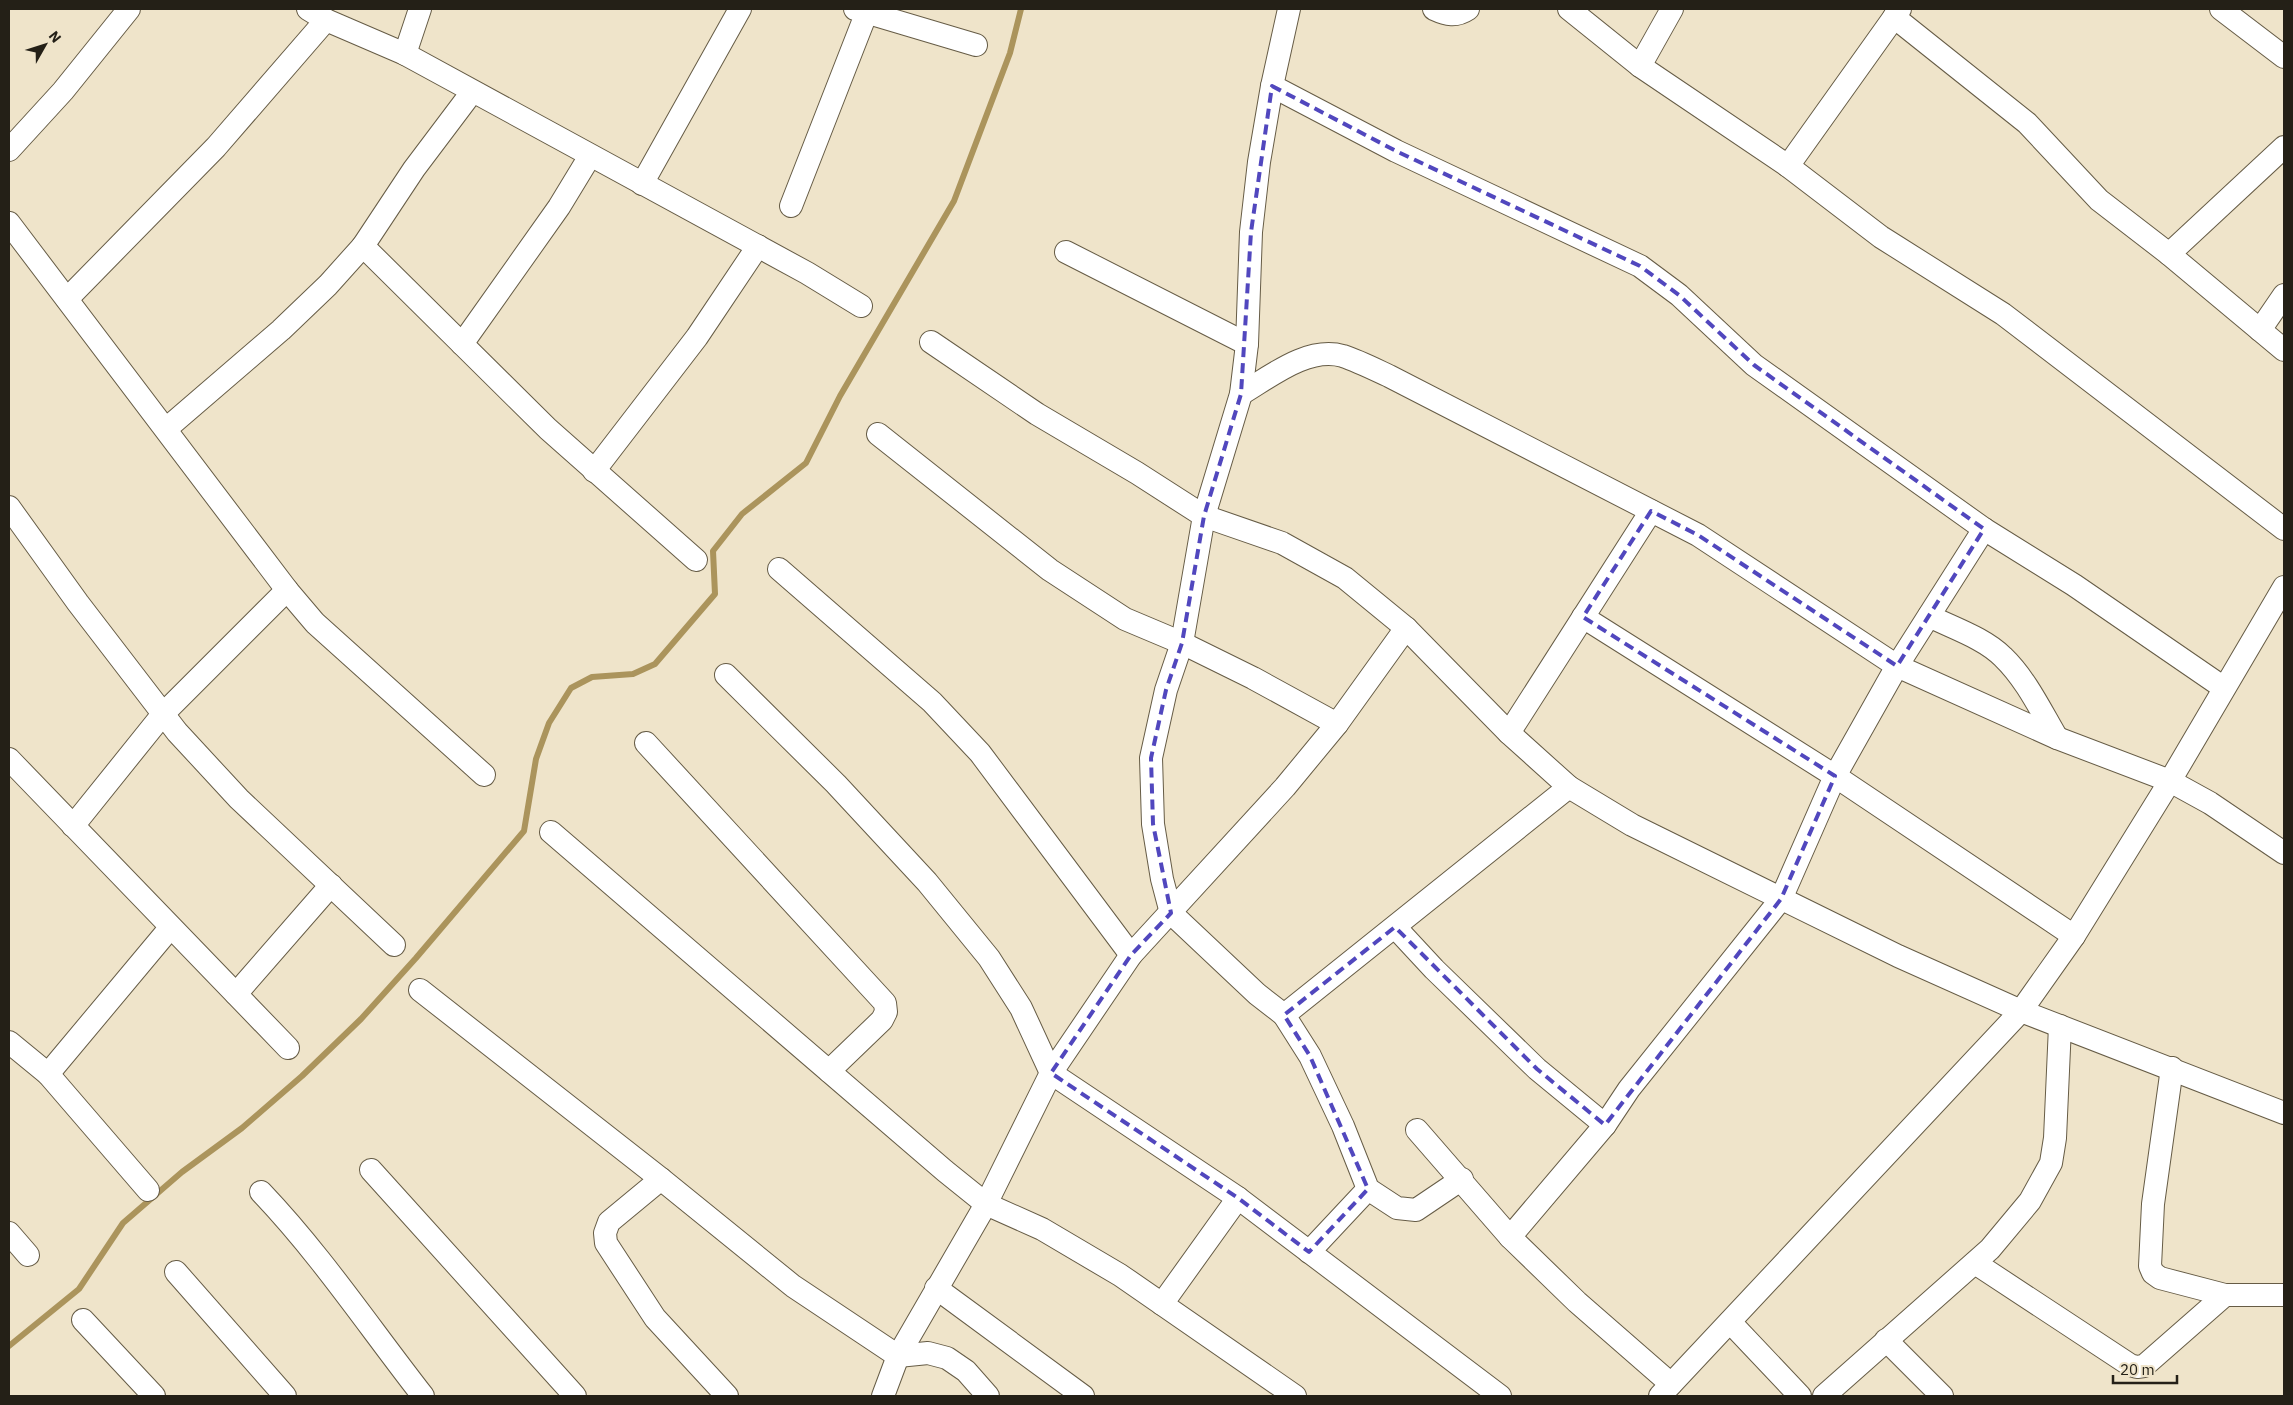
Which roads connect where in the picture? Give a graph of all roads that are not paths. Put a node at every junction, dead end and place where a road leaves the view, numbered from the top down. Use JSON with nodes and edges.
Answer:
{"nodes":[{"id":1,"x":129,"y":9,"type":"edge"},
{"id":2,"x":420,"y":9,"type":"edge"},
{"id":3,"x":740,"y":9,"type":"edge"},
{"id":4,"x":1289,"y":9,"type":"edge"},
{"id":5,"x":1434,"y":9,"type":"edge"},
{"id":6,"x":1468,"y":9,"type":"edge"},
{"id":7,"x":1569,"y":9,"type":"edge"},
{"id":8,"x":1672,"y":9,"type":"edge"},
{"id":9,"x":2221,"y":9,"type":"edge"},
{"id":10,"x":863,"y":10,"type":"edge"},
{"id":11,"x":1897,"y":13,"type":"edge"},
{"id":12,"x":317,"y":14,"type":"edge"},
{"id":13,"x":976,"y":44,"type":"dead end"},
{"id":14,"x":405,"y":54,"type":"junction"},
{"id":15,"x":2284,"y":57,"type":"edge"},
{"id":16,"x":1640,"y":66,"type":"junction"},
{"id":17,"x":1272,"y":86,"type":"junction"},
{"id":18,"x":472,"y":92,"type":"junction"},
{"id":19,"x":2284,"y":147,"type":"edge"},
{"id":20,"x":9,"y":150,"type":"edge"},
{"id":21,"x":590,"y":156,"type":"junction"},
{"id":22,"x":1788,"y":166,"type":"junction"},
{"id":23,"x":642,"y":184,"type":"junction"},
{"id":24,"x":791,"y":206,"type":"dead end"},
{"id":25,"x":9,"y":223,"type":"edge"},
{"id":26,"x":363,"y":246,"type":"junction"},
{"id":27,"x":758,"y":246,"type":"junction"},
{"id":28,"x":1066,"y":252,"type":"dead end"},
{"id":29,"x":2169,"y":254,"type":"junction"},
{"id":30,"x":2284,"y":295,"type":"edge"},
{"id":31,"x":66,"y":299,"type":"junction"},
{"id":32,"x":861,"y":306,"type":"dead end"},
{"id":33,"x":2260,"y":330,"type":"junction"},
{"id":34,"x":931,"y":342,"type":"dead end"},
{"id":35,"x":462,"y":344,"type":"junction"},
{"id":36,"x":1247,"y":344,"type":"junction"},
{"id":37,"x":2284,"y":350,"type":"edge"},
{"id":38,"x":1241,"y":394,"type":"junction"},
{"id":39,"x":166,"y":429,"type":"junction"},
{"id":40,"x":878,"y":434,"type":"dead end"},
{"id":41,"x":594,"y":471,"type":"junction"},
{"id":42,"x":9,"y":507,"type":"edge"},
{"id":43,"x":1651,"y":511,"type":"junction"},
{"id":44,"x":1204,"y":516,"type":"junction"},
{"id":45,"x":2284,"y":529,"type":"edge"},
{"id":46,"x":1984,"y":530,"type":"junction"},
{"id":47,"x":696,"y":560,"type":"dead end"},
{"id":48,"x":779,"y":569,"type":"dead end"},
{"id":49,"x":2284,"y":588,"type":"edge"},
{"id":50,"x":287,"y":590,"type":"junction"},
{"id":51,"x":1929,"y":616,"type":"junction"},
{"id":52,"x":1583,"y":617,"type":"junction"},
{"id":53,"x":1406,"y":628,"type":"junction"},
{"id":54,"x":1182,"y":643,"type":"junction"},
{"id":55,"x":1897,"y":666,"type":"junction"},
{"id":56,"x":726,"y":675,"type":"dead end"},
{"id":57,"x":2224,"y":688,"type":"junction"},
{"id":58,"x":163,"y":714,"type":"junction"},
{"id":59,"x":1337,"y":724,"type":"junction"},
{"id":60,"x":1509,"y":733,"type":"junction"},
{"id":61,"x":2057,"y":738,"type":"junction"},
{"id":62,"x":646,"y":743,"type":"dead end"},
{"id":63,"x":9,"y":759,"type":"edge"},
{"id":64,"x":484,"y":775,"type":"dead end"},
{"id":65,"x":1835,"y":776,"type":"junction"},
{"id":66,"x":2170,"y":781,"type":"junction"},
{"id":67,"x":1569,"y":787,"type":"junction"},
{"id":68,"x":73,"y":826,"type":"junction"},
{"id":69,"x":551,"y":832,"type":"dead end"},
{"id":70,"x":2284,"y":853,"type":"edge"},
{"id":71,"x":331,"y":885,"type":"junction"},
{"id":72,"x":1780,"y":899,"type":"junction"},
{"id":73,"x":1171,"y":913,"type":"junction"},
{"id":74,"x":1395,"y":927,"type":"junction"},
{"id":75,"x":170,"y":928,"type":"junction"},
{"id":76,"x":2074,"y":936,"type":"junction"},
{"id":77,"x":394,"y":946,"type":"dead end"},
{"id":78,"x":1131,"y":955,"type":"junction"},
{"id":79,"x":420,"y":990,"type":"dead end"},
{"id":80,"x":236,"y":994,"type":"junction"},
{"id":81,"x":2021,"y":1011,"type":"junction"},
{"id":82,"x":1284,"y":1015,"type":"junction"},
{"id":83,"x":2060,"y":1026,"type":"junction"},
{"id":84,"x":9,"y":1042,"type":"edge"},
{"id":85,"x":288,"y":1048,"type":"dead end"},
{"id":86,"x":2172,"y":1068,"type":"junction"},
{"id":87,"x":829,"y":1071,"type":"junction"},
{"id":88,"x":1051,"y":1073,"type":"junction"},
{"id":89,"x":48,"y":1074,"type":"junction"},
{"id":90,"x":2284,"y":1113,"type":"edge"},
{"id":91,"x":1605,"y":1125,"type":"junction"},
{"id":92,"x":1417,"y":1130,"type":"dead end"},
{"id":93,"x":371,"y":1170,"type":"dead end"},
{"id":94,"x":1462,"y":1178,"type":"junction"},
{"id":95,"x":662,"y":1179,"type":"junction"},
{"id":96,"x":1368,"y":1189,"type":"junction"},
{"id":97,"x":148,"y":1190,"type":"dead end"},
{"id":98,"x":261,"y":1192,"type":"dead end"},
{"id":99,"x":1238,"y":1198,"type":"junction"},
{"id":100,"x":986,"y":1204,"type":"junction"},
{"id":101,"x":9,"y":1233,"type":"edge"},
{"id":102,"x":1510,"y":1237,"type":"junction"},
{"id":103,"x":1309,"y":1252,"type":"junction"},
{"id":104,"x":28,"y":1255,"type":"dead end"},
{"id":105,"x":1975,"y":1262,"type":"junction"},
{"id":106,"x":176,"y":1272,"type":"dead end"},
{"id":107,"x":936,"y":1288,"type":"junction"},
{"id":108,"x":2225,"y":1295,"type":"junction"},
{"id":109,"x":2284,"y":1295,"type":"edge"},
{"id":110,"x":1162,"y":1304,"type":"junction"},
{"id":111,"x":83,"y":1320,"type":"dead end"},
{"id":112,"x":1730,"y":1322,"type":"junction"},
{"id":113,"x":1886,"y":1340,"type":"junction"},
{"id":114,"x":898,"y":1356,"type":"junction"},
{"id":115,"x":1666,"y":1390,"type":"edge"},
{"id":116,"x":154,"y":1396,"type":"edge"},
{"id":117,"x":285,"y":1396,"type":"edge"},
{"id":118,"x":423,"y":1396,"type":"edge"},
{"id":119,"x":575,"y":1396,"type":"edge"},
{"id":120,"x":727,"y":1396,"type":"edge"},
{"id":121,"x":884,"y":1396,"type":"edge"},
{"id":122,"x":988,"y":1396,"type":"edge"},
{"id":123,"x":1083,"y":1396,"type":"edge"},
{"id":124,"x":1295,"y":1396,"type":"edge"},
{"id":125,"x":1500,"y":1396,"type":"edge"},
{"id":126,"x":1800,"y":1396,"type":"edge"},
{"id":127,"x":1824,"y":1396,"type":"edge"},
{"id":128,"x":1942,"y":1396,"type":"edge"}],
"edges":[{"from":1,"to":20,"type":"street"},
{"from":2,"to":14,"type":"street"},
{"from":3,"to":23,"type":"street"},
{"from":4,"to":17,"type":"street"},
{"from":5,"to":6,"type":"street"},
{"from":7,"to":16,"type":"street"},
{"from":8,"to":16,"type":"street"},
{"from":9,"to":15,"type":"street"},
{"from":10,"to":13,"type":"street"},
{"from":10,"to":24,"type":"street"},
{"from":11,"to":22,"type":"street"},
{"from":11,"to":29,"type":"street"},
{"from":12,"to":14,"type":"street"},
{"from":12,"to":31,"type":"street"},
{"from":14,"to":18,"type":"street"},
{"from":16,"to":22,"type":"street"},
{"from":17,"to":36,"type":"street"},
{"from":17,"to":46,"type":"street"},
{"from":18,"to":21,"type":"street"},
{"from":18,"to":26,"type":"street"},
{"from":19,"to":29,"type":"street"},
{"from":21,"to":23,"type":"street"},
{"from":21,"to":35,"type":"street"},
{"from":22,"to":45,"type":"street"},
{"from":23,"to":27,"type":"street"},
{"from":25,"to":31,"type":"street"},
{"from":26,"to":35,"type":"street"},
{"from":26,"to":39,"type":"street"},
{"from":27,"to":32,"type":"street"},
{"from":27,"to":41,"type":"street"},
{"from":28,"to":36,"type":"street"},
{"from":29,"to":33,"type":"street"},
{"from":30,"to":33,"type":"street"},
{"from":31,"to":39,"type":"street"},
{"from":33,"to":37,"type":"street"},
{"from":34,"to":44,"type":"street"},
{"from":35,"to":41,"type":"street"},
{"from":36,"to":38,"type":"street"},
{"from":38,"to":43,"type":"street"},
{"from":38,"to":44,"type":"street"},
{"from":39,"to":50,"type":"street"},
{"from":40,"to":54,"type":"street"},
{"from":41,"to":47,"type":"street"},
{"from":42,"to":58,"type":"street"},
{"from":43,"to":52,"type":"street"},
{"from":43,"to":55,"type":"street"},
{"from":44,"to":53,"type":"street"},
{"from":44,"to":54,"type":"street"},
{"from":46,"to":51,"type":"street"},
{"from":46,"to":57,"type":"street"},
{"from":48,"to":78,"type":"street"},
{"from":49,"to":57,"type":"street"},
{"from":50,"to":58,"type":"street"},
{"from":50,"to":64,"type":"street"},
{"from":51,"to":55,"type":"street"},
{"from":51,"to":61,"type":"street"},
{"from":52,"to":60,"type":"street"},
{"from":52,"to":65,"type":"street"},
{"from":53,"to":59,"type":"street"},
{"from":53,"to":60,"type":"street"},
{"from":54,"to":59,"type":"street"},
{"from":54,"to":73,"type":"street"},
{"from":55,"to":61,"type":"street"},
{"from":55,"to":65,"type":"street"},
{"from":56,"to":88,"type":"street"},
{"from":57,"to":66,"type":"street"},
{"from":58,"to":68,"type":"street"},
{"from":58,"to":71,"type":"street"},
{"from":59,"to":73,"type":"street"},
{"from":60,"to":67,"type":"street"},
{"from":61,"to":66,"type":"street"},
{"from":62,"to":87,"type":"street"},
{"from":63,"to":68,"type":"street"},
{"from":65,"to":72,"type":"street"},
{"from":65,"to":76,"type":"street"},
{"from":66,"to":70,"type":"street"},
{"from":66,"to":76,"type":"street"},
{"from":67,"to":72,"type":"street"},
{"from":67,"to":74,"type":"street"},
{"from":68,"to":75,"type":"street"},
{"from":69,"to":87,"type":"street"},
{"from":71,"to":77,"type":"street"},
{"from":71,"to":80,"type":"street"},
{"from":72,"to":81,"type":"street"},
{"from":72,"to":91,"type":"street"},
{"from":73,"to":78,"type":"street"},
{"from":73,"to":82,"type":"street"},
{"from":74,"to":82,"type":"street"},
{"from":74,"to":91,"type":"street"},
{"from":75,"to":80,"type":"street"},
{"from":75,"to":89,"type":"street"},
{"from":76,"to":81,"type":"street"},
{"from":78,"to":88,"type":"street"},
{"from":79,"to":95,"type":"street"},
{"from":80,"to":85,"type":"street"},
{"from":81,"to":83,"type":"street"},
{"from":81,"to":112,"type":"street"},
{"from":82,"to":96,"type":"street"},
{"from":83,"to":86,"type":"street"},
{"from":83,"to":105,"type":"street"},
{"from":84,"to":89,"type":"street"},
{"from":86,"to":90,"type":"street"},
{"from":86,"to":108,"type":"street"},
{"from":87,"to":100,"type":"street"},
{"from":88,"to":99,"type":"street"},
{"from":88,"to":100,"type":"street"},
{"from":89,"to":97,"type":"street"},
{"from":91,"to":102,"type":"street"},
{"from":92,"to":94,"type":"street"},
{"from":93,"to":119,"type":"street"},
{"from":94,"to":96,"type":"street"},
{"from":94,"to":102,"type":"street"},
{"from":95,"to":114,"type":"street"},
{"from":95,"to":120,"type":"street"},
{"from":96,"to":103,"type":"street"},
{"from":98,"to":118,"type":"street"},
{"from":99,"to":103,"type":"street"},
{"from":99,"to":110,"type":"street"},
{"from":100,"to":107,"type":"street"},
{"from":100,"to":110,"type":"street"},
{"from":101,"to":104,"type":"street"},
{"from":102,"to":115,"type":"street"},
{"from":103,"to":125,"type":"street"},
{"from":105,"to":108,"type":"street"},
{"from":105,"to":113,"type":"street"},
{"from":106,"to":117,"type":"street"},
{"from":107,"to":114,"type":"street"},
{"from":107,"to":123,"type":"street"},
{"from":108,"to":109,"type":"street"},
{"from":110,"to":124,"type":"street"},
{"from":111,"to":116,"type":"street"},
{"from":112,"to":115,"type":"street"},
{"from":112,"to":126,"type":"street"},
{"from":113,"to":127,"type":"street"},
{"from":113,"to":128,"type":"street"},
{"from":114,"to":121,"type":"street"},
{"from":114,"to":122,"type":"street"}]}
